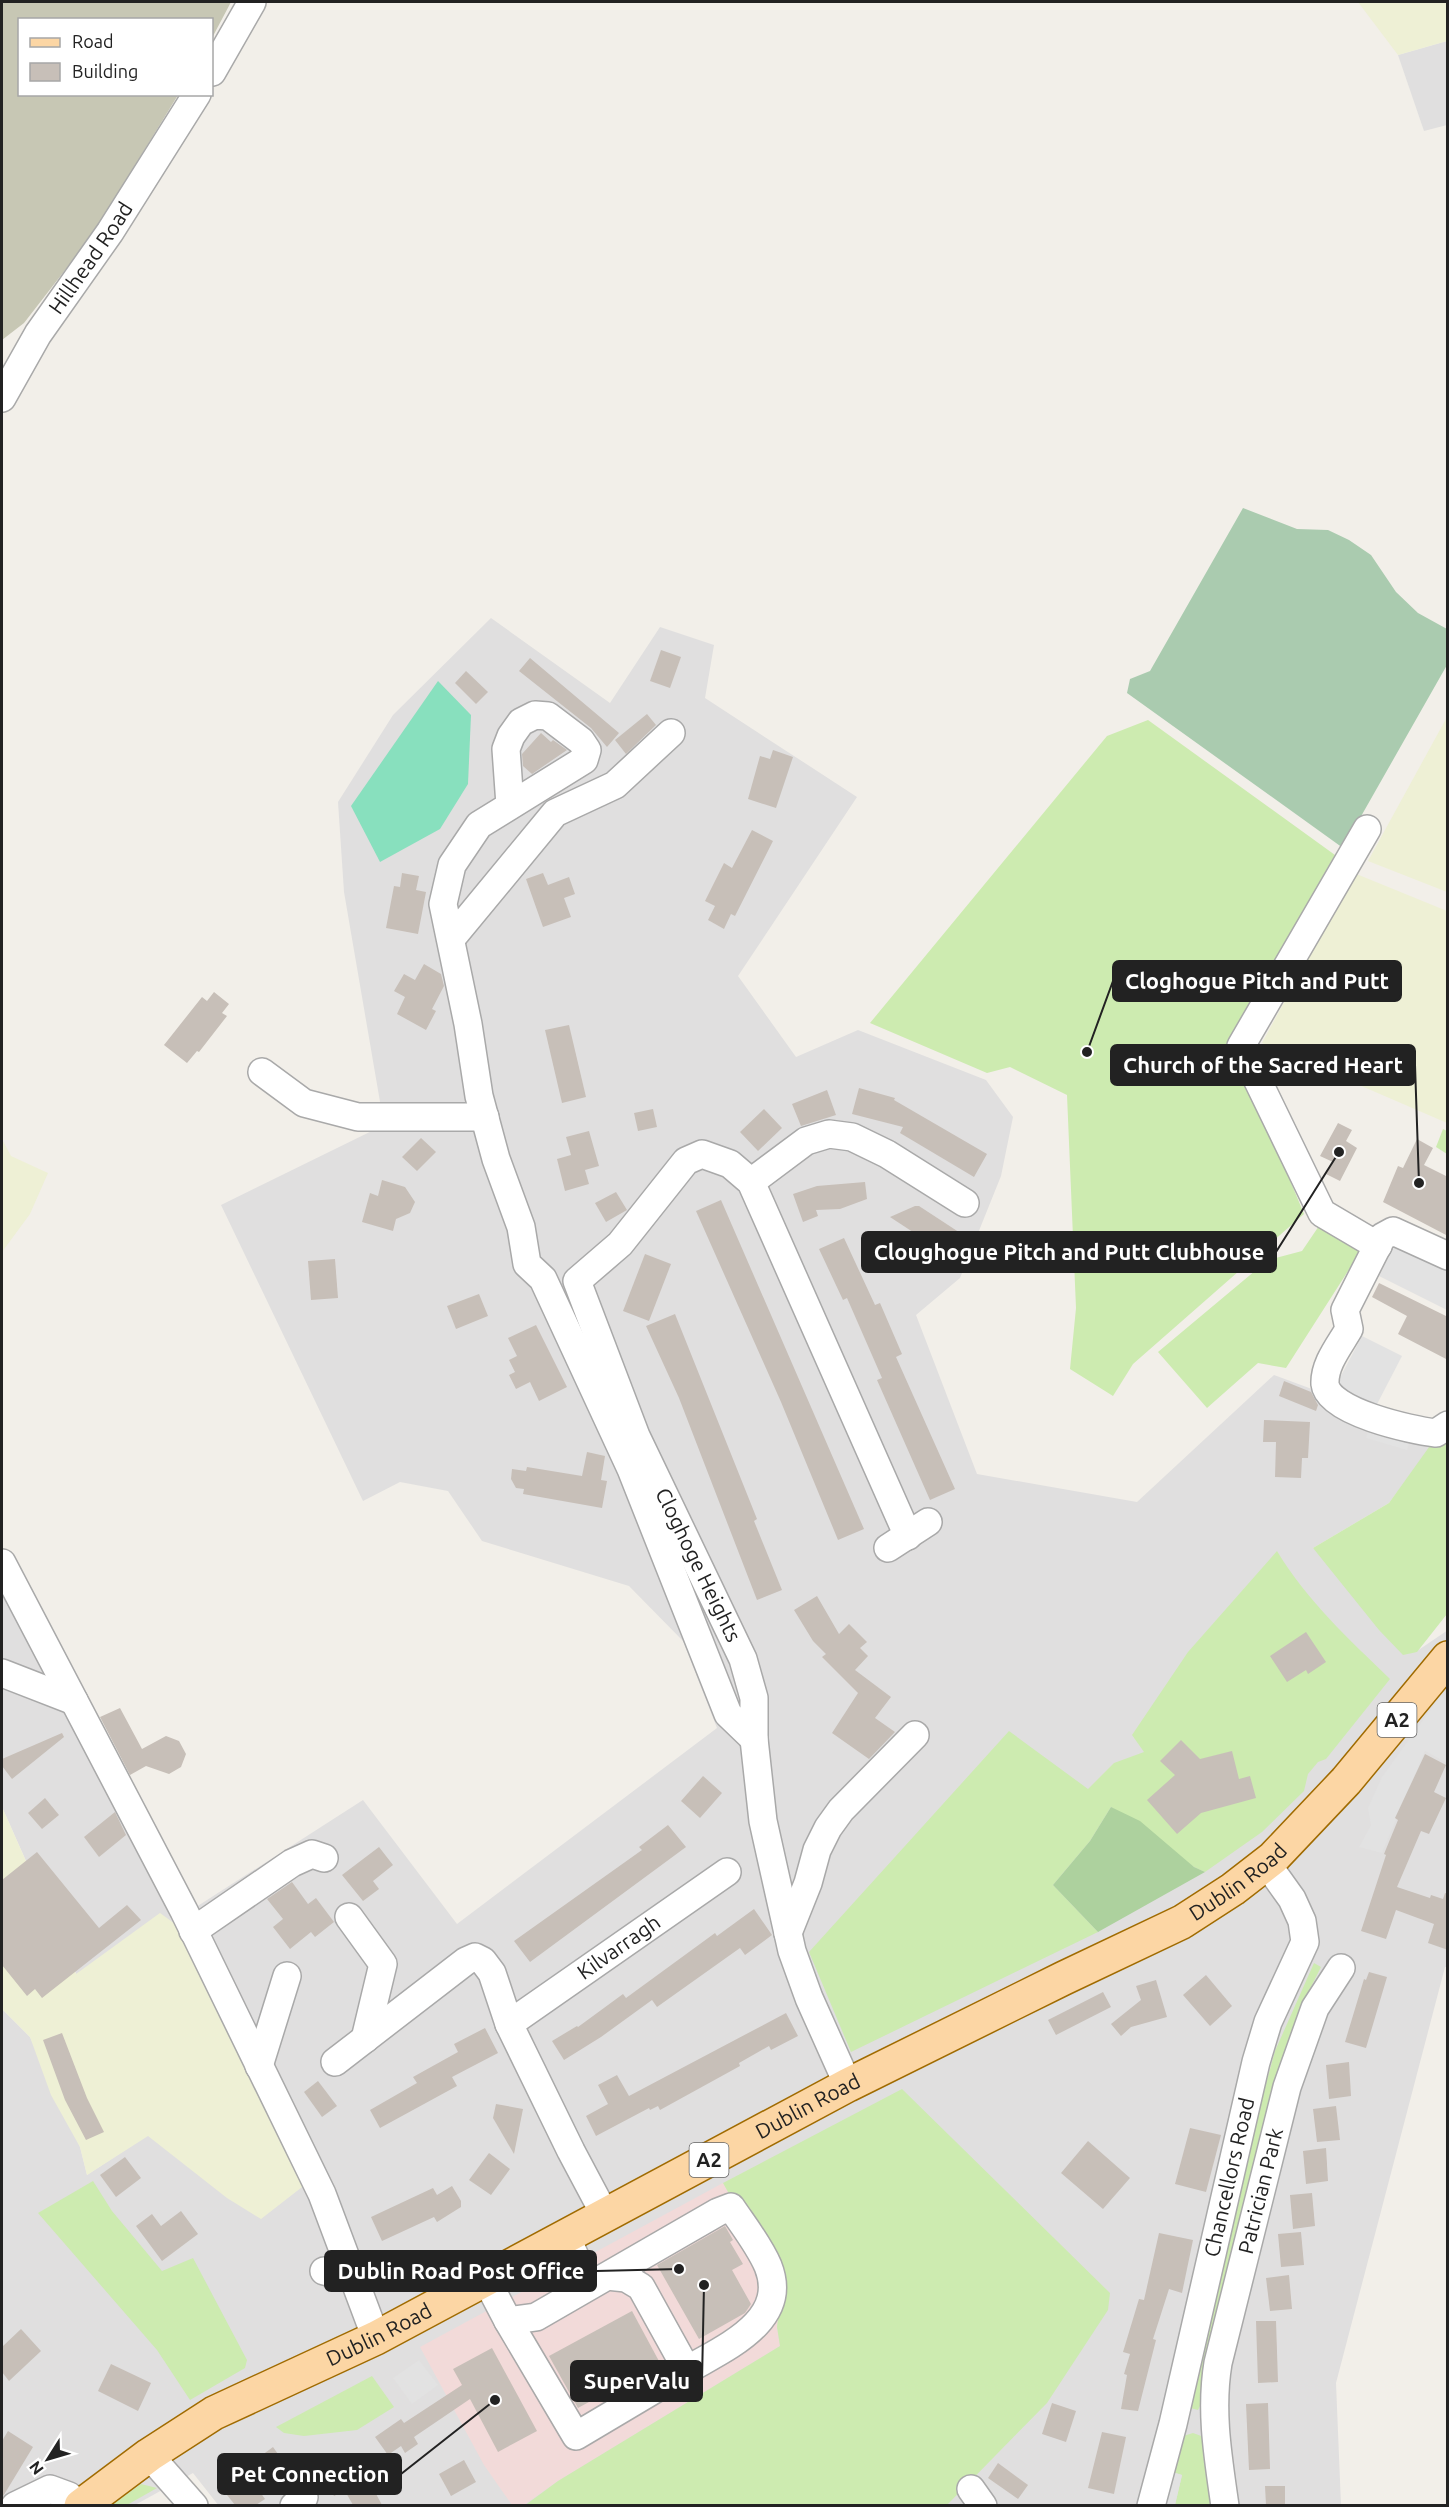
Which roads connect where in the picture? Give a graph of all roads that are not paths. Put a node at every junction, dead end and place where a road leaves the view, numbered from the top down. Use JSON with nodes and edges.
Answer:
{"nodes":[{"id":1,"x":252,"y":2,"type":"edge"},
{"id":2,"x":213,"y":70,"type":"edge"},
{"id":3,"x":196,"y":96,"type":"edge"},
{"id":4,"x":2,"y":398,"type":"edge"},
{"id":5,"x":672,"y":733,"type":"dead end"},
{"id":6,"x":510,"y":805,"type":"dead end"},
{"id":7,"x":1368,"y":829,"type":"dead end"},
{"id":8,"x":452,"y":939,"type":"junction"},
{"id":9,"x":262,"y":1072,"type":"dead end"},
{"id":10,"x":485,"y":1117,"type":"junction"},
{"id":11,"x":751,"y":1182,"type":"junction"},
{"id":12,"x":965,"y":1203,"type":"dead end"},
{"id":13,"x":1378,"y":1246,"type":"junction"},
{"id":14,"x":1448,"y":1256,"type":"edge"},
{"id":15,"x":1448,"y":1425,"type":"edge"},
{"id":16,"x":908,"y":1535,"type":"dead end"},
{"id":17,"x":2,"y":1563,"type":"edge"},
{"id":18,"x":1448,"y":1658,"type":"edge"},
{"id":19,"x":2,"y":1673,"type":"edge"},
{"id":20,"x":74,"y":1701,"type":"junction"},
{"id":21,"x":915,"y":1735,"type":"dead end"},
{"id":22,"x":754,"y":1739,"type":"junction"},
{"id":23,"x":324,"y":1858,"type":"dead end"},
{"id":24,"x":1267,"y":1864,"type":"junction"},
{"id":25,"x":727,"y":1872,"type":"dead end"},
{"id":26,"x":349,"y":1917,"type":"dead end"},
{"id":27,"x":193,"y":1930,"type":"junction"},
{"id":28,"x":788,"y":1933,"type":"junction"},
{"id":29,"x":1341,"y":1968,"type":"dead end"},
{"id":30,"x":287,"y":1976,"type":"dead end"},
{"id":31,"x":509,"y":2024,"type":"junction"},
{"id":32,"x":365,"y":2039,"type":"junction"},
{"id":33,"x":335,"y":2062,"type":"dead end"},
{"id":34,"x":259,"y":2066,"type":"junction"},
{"id":35,"x":848,"y":2085,"type":"junction"},
{"id":36,"x":605,"y":2215,"type":"junction"},
{"id":37,"x":566,"y":2236,"type":"junction"},
{"id":38,"x":324,"y":2271,"type":"dead end"},
{"id":39,"x":352,"y":2278,"type":"junction"},
{"id":40,"x":486,"y":2279,"type":"junction"},
{"id":41,"x":598,"y":2281,"type":"junction"},
{"id":42,"x":508,"y":2321,"type":"junction"},
{"id":43,"x":376,"y":2338,"type":"junction"},
{"id":44,"x":687,"y":2370,"type":"junction"},
{"id":45,"x":1173,"y":2424,"type":"junction"},
{"id":46,"x":1214,"y":2424,"type":"junction"},
{"id":47,"x":149,"y":2455,"type":"junction"},
{"id":48,"x":15,"y":2505,"type":"edge"},
{"id":49,"x":80,"y":2505,"type":"edge"},
{"id":50,"x":194,"y":2505,"type":"edge"},
{"id":51,"x":1151,"y":2505,"type":"edge"},
{"id":52,"x":1225,"y":2505,"type":"edge"}],
"edges":[{"from":1,"to":2,"type":"street"},
{"from":3,"to":4,"type":"street","name":"Hillhead Road"},
{"from":5,"to":8,"type":"street"},
{"from":6,"to":8,"type":"street"},
{"from":7,"to":13,"type":"street"},
{"from":8,"to":10,"type":"street"},
{"from":9,"to":10,"type":"street"},
{"from":10,"to":22,"type":"street"},
{"from":11,"to":12,"type":"street"},
{"from":11,"to":16,"type":"street","name":"Cloghoge Heights"},
{"from":11,"to":22,"type":"street","name":"Cloghoge Heights"},
{"from":13,"to":14,"type":"street"},
{"from":13,"to":15,"type":"street"},
{"from":17,"to":20,"type":"street"},
{"from":18,"to":24,"type":"main road","name":"Dublin Road","number":"A2"},
{"from":19,"to":20,"type":"street"},
{"from":20,"to":27,"type":"street"},
{"from":21,"to":28,"type":"street"},
{"from":22,"to":28,"type":"street","name":"Cloghoge Heights"},
{"from":23,"to":27,"type":"street"},
{"from":24,"to":35,"type":"main road","name":"Dublin Road","number":"A2"},
{"from":24,"to":45,"type":"street","name":"Chancellors Road"},
{"from":25,"to":31,"type":"street","name":"Kilvarragh"},
{"from":26,"to":32,"type":"street"},
{"from":27,"to":34,"type":"street"},
{"from":28,"to":35,"type":"street","name":"Cloghoge Heights"},
{"from":29,"to":46,"type":"street","name":"Patrician Park"},
{"from":30,"to":34,"type":"street"},
{"from":31,"to":32,"type":"street"},
{"from":31,"to":36,"type":"street"},
{"from":32,"to":33,"type":"street"},
{"from":34,"to":39,"type":"street"},
{"from":35,"to":36,"type":"main road","name":"Dublin Road","number":"A2"},
{"from":36,"to":37,"type":"main road","name":"Dublin Road","number":"A2"},
{"from":37,"to":40,"type":"main road","name":"Dublin Road","number":"A2"},
{"from":37,"to":41,"type":"street"},
{"from":38,"to":39,"type":"street"},
{"from":39,"to":43,"type":"street"},
{"from":40,"to":42,"type":"street"},
{"from":40,"to":43,"type":"main road","name":"Dublin Road","number":"A2"},
{"from":41,"to":42,"type":"street"},
{"from":41,"to":44,"type":"street"},
{"from":41,"to":44,"type":"street"},
{"from":42,"to":44,"type":"street"},
{"from":43,"to":47,"type":"main road","name":"Dublin Road","number":"A2"},
{"from":45,"to":46,"type":"street"},
{"from":45,"to":51,"type":"street","name":"Chancellors Road"},
{"from":46,"to":52,"type":"street","name":"Patrician Park"},
{"from":47,"to":49,"type":"main road","name":"Dublin Road","number":"A2"},
{"from":47,"to":50,"type":"street"},
{"from":48,"to":49,"type":"street"}]}
